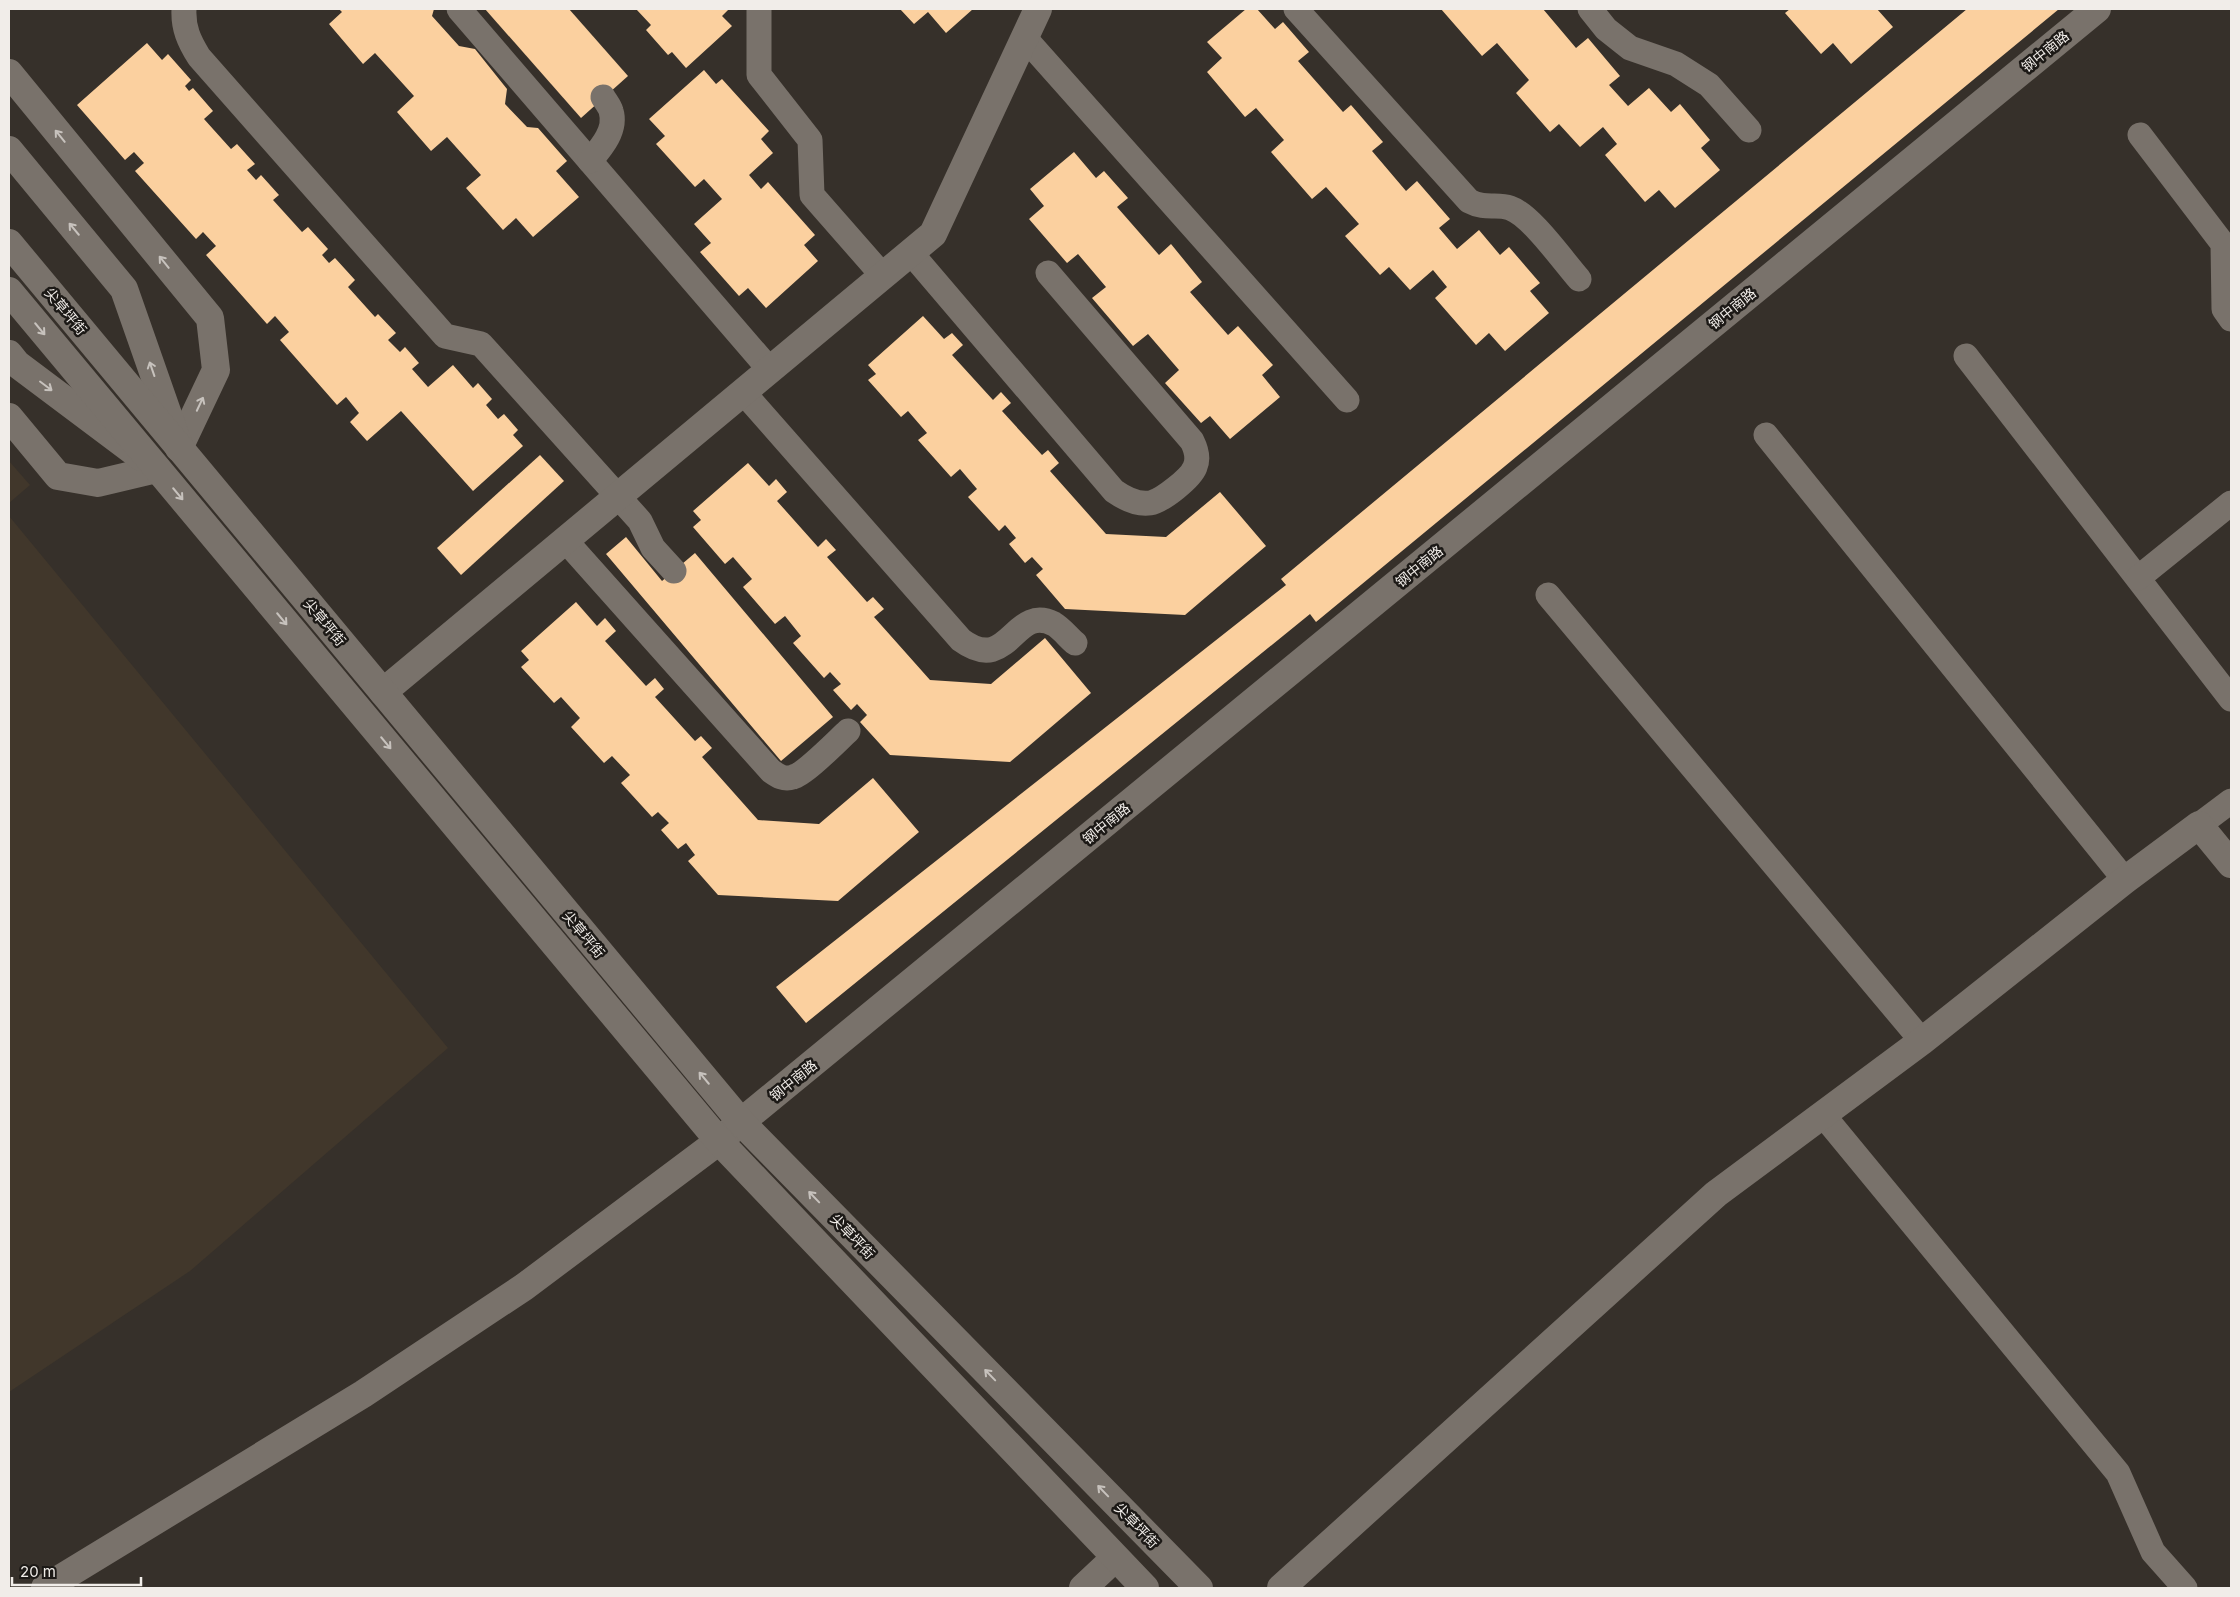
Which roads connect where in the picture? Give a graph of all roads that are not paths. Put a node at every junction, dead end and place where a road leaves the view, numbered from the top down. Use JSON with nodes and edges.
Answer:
{"nodes":[{"id":1,"x":184,"y":9,"type":"edge"},
{"id":2,"x":459,"y":9,"type":"edge"},
{"id":3,"x":759,"y":9,"type":"edge"},
{"id":4,"x":1038,"y":9,"type":"edge"},
{"id":5,"x":1296,"y":9,"type":"edge"},
{"id":6,"x":1590,"y":9,"type":"edge"},
{"id":7,"x":2097,"y":9,"type":"edge"},
{"id":8,"x":1024,"y":37,"type":"junction"},
{"id":9,"x":9,"y":73,"type":"edge"},
{"id":10,"x":603,"y":98,"type":"dead end"},
{"id":11,"x":1749,"y":130,"type":"dead end"},
{"id":12,"x":2140,"y":134,"type":"dead end"},
{"id":13,"x":9,"y":150,"type":"edge"},
{"id":14,"x":590,"y":161,"type":"junction"},
{"id":15,"x":9,"y":243,"type":"edge"},
{"id":16,"x":910,"y":253,"type":"junction"},
{"id":17,"x":1048,"y":274,"type":"dead end"},
{"id":18,"x":883,"y":276,"type":"junction"},
{"id":19,"x":1579,"y":279,"type":"dead end"},
{"id":20,"x":9,"y":292,"type":"edge"},
{"id":21,"x":2231,"y":319,"type":"edge"},
{"id":22,"x":9,"y":354,"type":"edge"},
{"id":23,"x":1966,"y":356,"type":"dead end"},
{"id":24,"x":770,"y":370,"type":"junction"},
{"id":25,"x":743,"y":392,"type":"junction"},
{"id":26,"x":1347,"y":400,"type":"dead end"},
{"id":27,"x":9,"y":417,"type":"edge"},
{"id":28,"x":1766,"y":435,"type":"dead end"},
{"id":29,"x":179,"y":448,"type":"junction"},
{"id":30,"x":157,"y":469,"type":"junction"},
{"id":31,"x":618,"y":496,"type":"junction"},
{"id":32,"x":2231,"y":503,"type":"edge"},
{"id":33,"x":565,"y":540,"type":"junction"},
{"id":34,"x":674,"y":571,"type":"dead end"},
{"id":35,"x":2138,"y":578,"type":"junction"},
{"id":36,"x":1548,"y":595,"type":"dead end"},
{"id":37,"x":1075,"y":643,"type":"dead end"},
{"id":38,"x":383,"y":692,"type":"junction"},
{"id":39,"x":2231,"y":699,"type":"edge"},
{"id":40,"x":848,"y":731,"type":"dead end"},
{"id":41,"x":2231,"y":801,"type":"edge"},
{"id":42,"x":2199,"y":825,"type":"junction"},
{"id":43,"x":2231,"y":864,"type":"edge"},
{"id":44,"x":2125,"y":880,"type":"junction"},
{"id":45,"x":1922,"y":1041,"type":"junction"},
{"id":46,"x":1823,"y":1115,"type":"junction"},
{"id":47,"x":741,"y":1122,"type":"junction"},
{"id":48,"x":719,"y":1142,"type":"junction"},
{"id":49,"x":1115,"y":1558,"type":"junction"},
{"id":50,"x":45,"y":1588,"type":"edge"},
{"id":51,"x":1082,"y":1588,"type":"edge"},
{"id":52,"x":1144,"y":1588,"type":"edge"},
{"id":53,"x":1199,"y":1588,"type":"edge"},
{"id":54,"x":1281,"y":1588,"type":"edge"},
{"id":55,"x":2185,"y":1588,"type":"edge"}],
"edges":[{"from":1,"to":31,"type":"lane"},
{"from":2,"to":14,"type":"lane"},
{"from":3,"to":18,"type":"lane"},
{"from":4,"to":8,"type":"street"},
{"from":5,"to":19,"type":"lane"},
{"from":6,"to":11,"type":"lane"},
{"from":7,"to":47,"type":"street","name":"钢中南路"},
{"from":8,"to":16,"type":"street"},
{"from":8,"to":26,"type":"lane"},
{"from":29,"to":9,"type":"street","one_way":true},
{"from":10,"to":14,"type":"lane"},
{"from":12,"to":21,"type":"lane"},
{"from":29,"to":13,"type":"street","one_way":true},
{"from":14,"to":24,"type":"lane"},
{"from":15,"to":29,"type":"street","name":"尖草坪街"},
{"from":16,"to":17,"type":"lane"},
{"from":16,"to":18,"type":"street"},
{"from":18,"to":24,"type":"street"},
{"from":20,"to":30,"type":"street","one_way":true},
{"from":22,"to":30,"type":"street","one_way":true},
{"from":23,"to":35,"type":"lane"},
{"from":24,"to":25,"type":"street"},
{"from":25,"to":31,"type":"street"},
{"from":25,"to":37,"type":"lane"},
{"from":27,"to":30,"type":"street"},
{"from":28,"to":44,"type":"lane"},
{"from":29,"to":38,"type":"street","name":"尖草坪街"},
{"from":30,"to":48,"type":"street","one_way":true},
{"from":31,"to":33,"type":"street"},
{"from":31,"to":34,"type":"lane"},
{"from":32,"to":35,"type":"lane"},
{"from":33,"to":38,"type":"street"},
{"from":33,"to":40,"type":"lane"},
{"from":35,"to":39,"type":"lane"},
{"from":36,"to":45,"type":"lane"},
{"from":47,"to":38,"type":"street","name":"尖草坪街","one_way":true},
{"from":41,"to":42,"type":"lane"},
{"from":42,"to":43,"type":"street"},
{"from":42,"to":44,"type":"street"},
{"from":44,"to":45,"type":"street"},
{"from":45,"to":46,"type":"street"},
{"from":46,"to":54,"type":"street"},
{"from":46,"to":55,"type":"lane"},
{"from":47,"to":48,"type":"street","name":"钢中南路"},
{"from":53,"to":47,"type":"street","name":"尖草坪街","one_way":true},
{"from":48,"to":49,"type":"street"},
{"from":48,"to":50,"type":"street","name":"钢中南路"},
{"from":49,"to":51,"type":"street"},
{"from":49,"to":52,"type":"street"}]}
